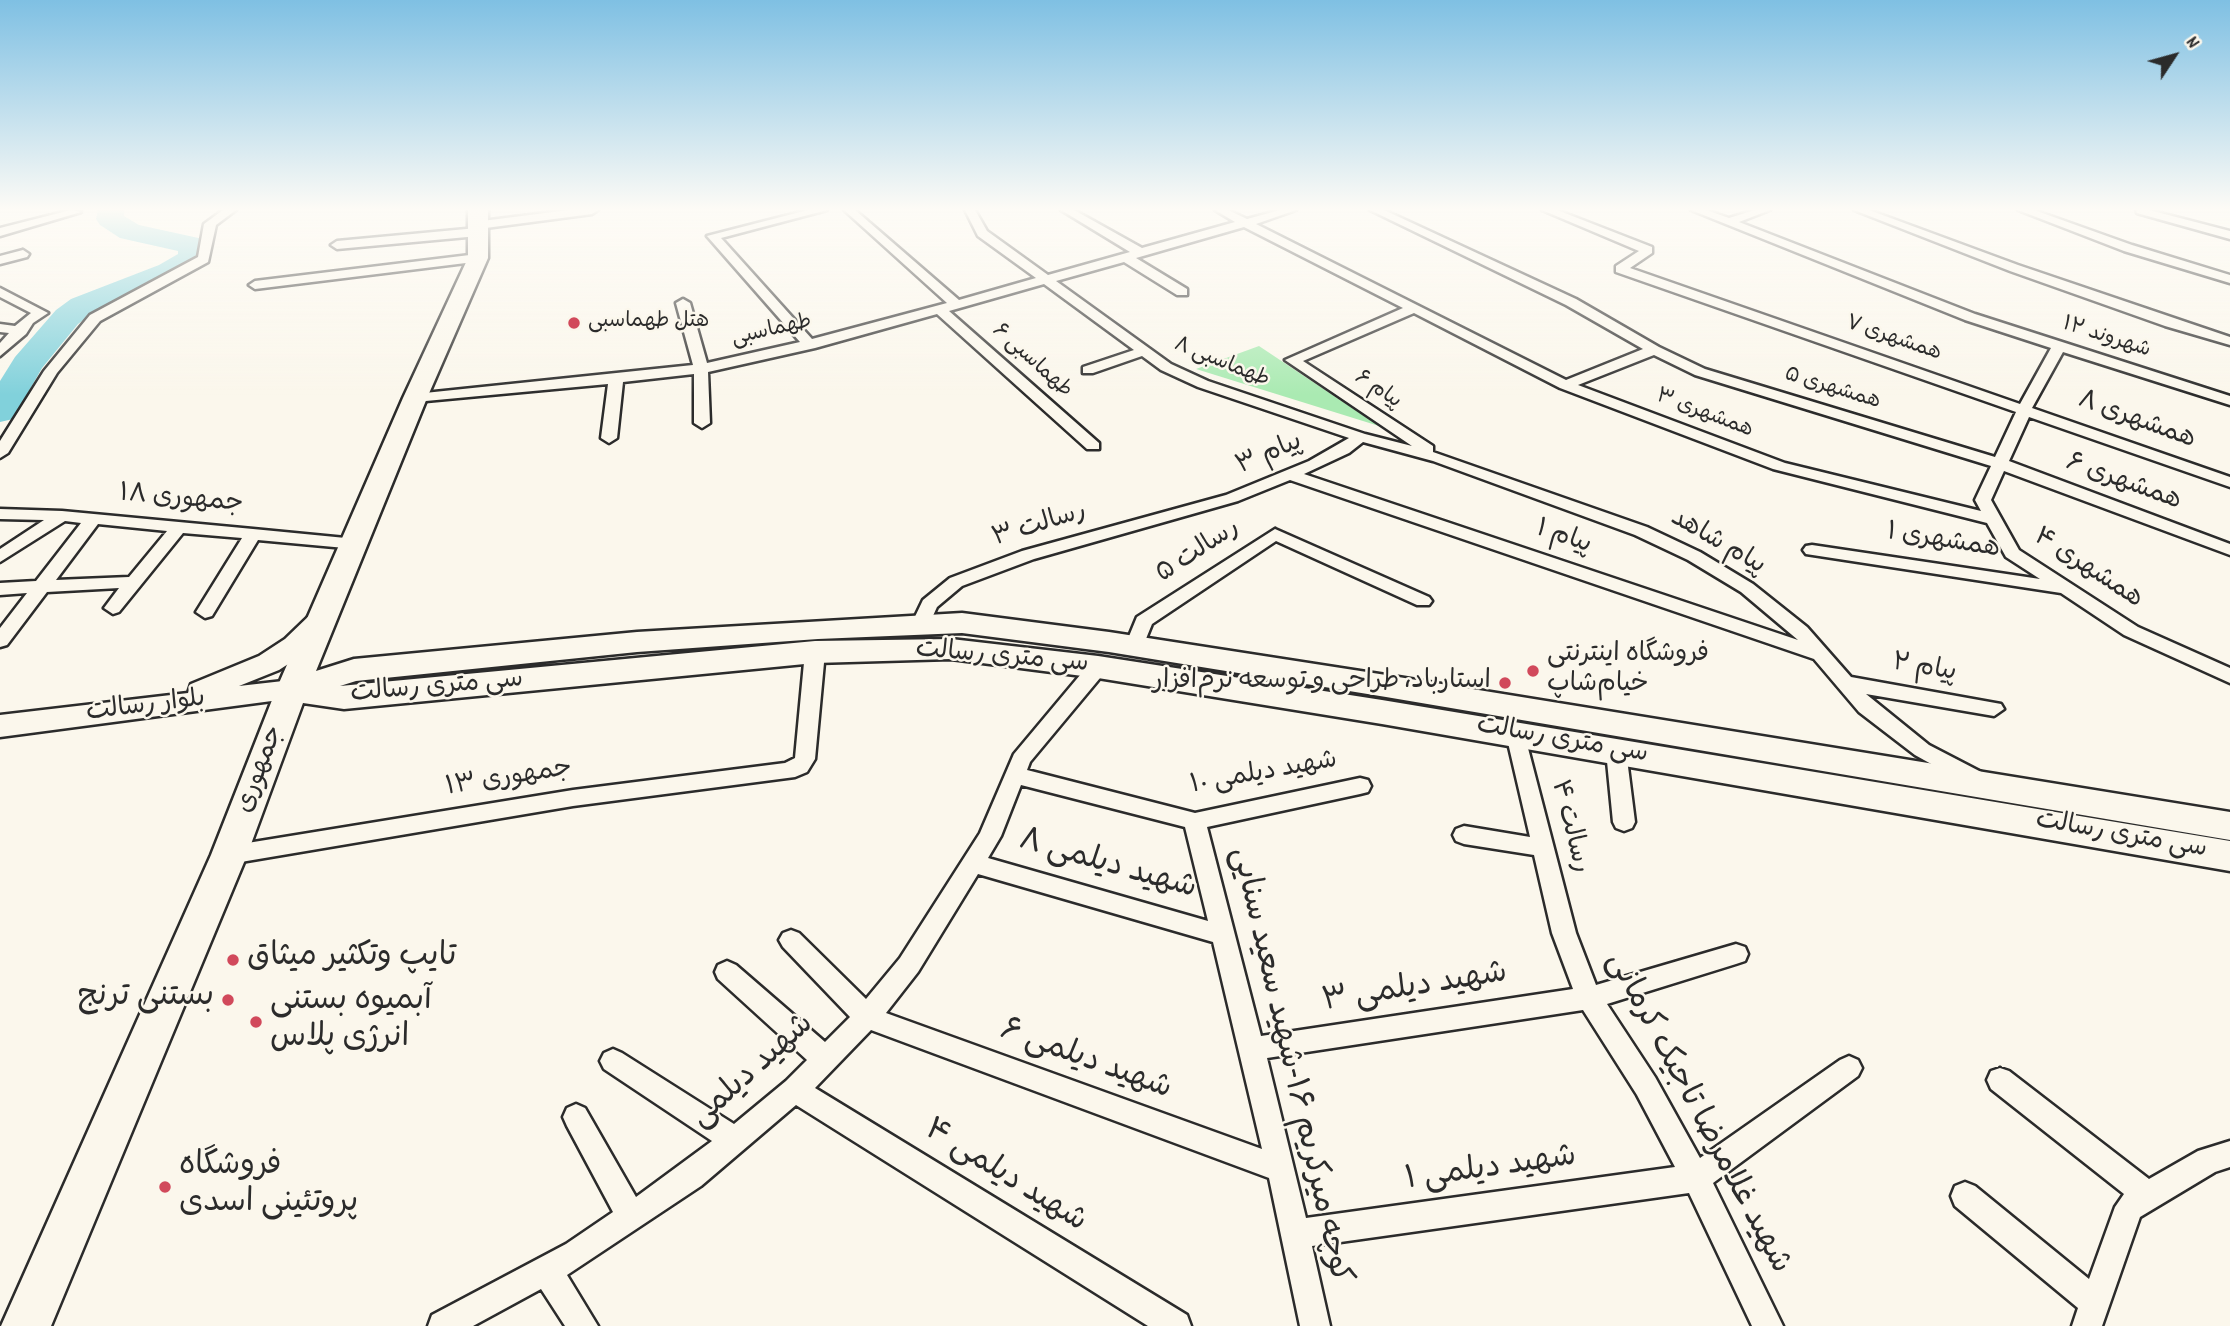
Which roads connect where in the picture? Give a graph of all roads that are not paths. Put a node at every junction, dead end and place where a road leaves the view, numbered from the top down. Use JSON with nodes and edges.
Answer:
{"nodes":[{"id":1,"x":180,"y":272,"type":"edge"},
{"id":2,"x":363,"y":272,"type":"edge"},
{"id":3,"x":472,"y":272,"type":"edge"},
{"id":4,"x":745,"y":272,"type":"edge"},
{"id":5,"x":920,"y":272,"type":"edge"},
{"id":6,"x":1035,"y":272,"type":"edge"},
{"id":7,"x":1071,"y":272,"type":"edge"},
{"id":8,"x":1149,"y":272,"type":"edge"},
{"id":9,"x":1342,"y":272,"type":"edge"},
{"id":10,"x":1508,"y":272,"type":"edge"},
{"id":11,"x":1628,"y":272,"type":"edge"},
{"id":12,"x":1855,"y":272,"type":"edge"},
{"id":13,"x":2025,"y":272,"type":"edge"},
{"id":14,"x":2207,"y":272,"type":"edge"},
{"id":15,"x":1045,"y":279,"type":"junction"},
{"id":16,"x":2230,"y":279,"type":"edge"},
{"id":17,"x":255,"y":285,"type":"dead end"},
{"id":18,"x":0,"y":292,"type":"edge"},
{"id":19,"x":1182,"y":292,"type":"dead end"},
{"id":20,"x":683,"y":303,"type":"dead end"},
{"id":21,"x":957,"y":305,"type":"junction"},
{"id":22,"x":1415,"y":309,"type":"junction"},
{"id":23,"x":940,"y":310,"type":"junction"},
{"id":24,"x":0,"y":328,"type":"edge"},
{"id":25,"x":21,"y":331,"type":"junction"},
{"id":26,"x":2230,"y":341,"type":"edge"},
{"id":27,"x":810,"y":345,"type":"junction"},
{"id":28,"x":2059,"y":346,"type":"junction"},
{"id":29,"x":1654,"y":350,"type":"junction"},
{"id":30,"x":1144,"y":351,"type":"junction"},
{"id":31,"x":0,"y":352,"type":"edge"},
{"id":32,"x":701,"y":368,"type":"junction"},
{"id":33,"x":1088,"y":370,"type":"dead end"},
{"id":34,"x":616,"y":379,"type":"junction"},
{"id":35,"x":1565,"y":385,"type":"junction"},
{"id":36,"x":415,"y":398,"type":"junction"},
{"id":37,"x":2230,"y":401,"type":"edge"},
{"id":38,"x":2025,"y":408,"type":"junction"},
{"id":39,"x":702,"y":423,"type":"dead end"},
{"id":40,"x":1360,"y":437,"type":"junction"},
{"id":41,"x":609,"y":438,"type":"dead end"},
{"id":42,"x":1093,"y":446,"type":"dead end"},
{"id":43,"x":0,"y":453,"type":"edge"},
{"id":44,"x":1439,"y":458,"type":"junction"},
{"id":45,"x":1999,"y":463,"type":"junction"},
{"id":46,"x":1290,"y":475,"type":"junction"},
{"id":47,"x":2230,"y":482,"type":"edge"},
{"id":48,"x":1194,"y":511,"type":"joint"},
{"id":49,"x":0,"y":514,"type":"edge"},
{"id":50,"x":62,"y":516,"type":"junction"},
{"id":51,"x":93,"y":519,"type":"junction"},
{"id":52,"x":1993,"y":519,"type":"junction"},
{"id":53,"x":179,"y":527,"type":"junction"},
{"id":54,"x":253,"y":534,"type":"junction"},
{"id":55,"x":356,"y":544,"type":"junction"},
{"id":56,"x":1812,"y":550,"type":"dead end"},
{"id":57,"x":2230,"y":550,"type":"edge"},
{"id":58,"x":0,"y":557,"type":"edge"},
{"id":59,"x":134,"y":582,"type":"junction"},
{"id":60,"x":41,"y":587,"type":"junction"},
{"id":61,"x":0,"y":589,"type":"edge"},
{"id":62,"x":2067,"y":589,"type":"junction"},
{"id":63,"x":1423,"y":601,"type":"dead end"},
{"id":64,"x":113,"y":608,"type":"dead end"},
{"id":65,"x":205,"y":612,"type":"dead end"},
{"id":66,"x":323,"y":618,"type":"junction"},
{"id":67,"x":920,"y":625,"type":"junction"},
{"id":68,"x":0,"y":641,"type":"edge"},
{"id":69,"x":1134,"y":646,"type":"junction"},
{"id":70,"x":815,"y":652,"type":"junction"},
{"id":71,"x":1819,"y":654,"type":"junction"},
{"id":72,"x":1098,"y":667,"type":"junction"},
{"id":73,"x":2230,"y":676,"type":"edge"},
{"id":74,"x":1844,"y":683,"type":"junction"},
{"id":75,"x":292,"y":690,"type":"junction"},
{"id":76,"x":1384,"y":699,"type":"junction"},
{"id":77,"x":154,"y":707,"type":"junction"},
{"id":78,"x":1994,"y":709,"type":"dead end"},
{"id":79,"x":0,"y":726,"type":"edge"},
{"id":80,"x":1516,"y":734,"type":"junction"},
{"id":81,"x":1616,"y":751,"type":"junction"},
{"id":82,"x":1015,"y":775,"type":"junction"},
{"id":83,"x":1360,"y":786,"type":"dead end"},
{"id":84,"x":1993,"y":789,"type":"junction"},
{"id":85,"x":1195,"y":821,"type":"junction"},
{"id":86,"x":1623,"y":822,"type":"dead end"},
{"id":87,"x":2230,"y":827,"type":"edge"},
{"id":88,"x":1464,"y":835,"type":"dead end"},
{"id":89,"x":1545,"y":848,"type":"junction"},
{"id":90,"x":229,"y":855,"type":"junction"},
{"id":91,"x":2230,"y":856,"type":"edge"},
{"id":92,"x":973,"y":863,"type":"junction"},
{"id":93,"x":1564,"y":933,"type":"joint"},
{"id":94,"x":1223,"y":935,"type":"junction"},
{"id":95,"x":791,"y":940,"type":"dead end"},
{"id":96,"x":1736,"y":954,"type":"dead end"},
{"id":97,"x":727,"y":972,"type":"dead end"},
{"id":98,"x":1589,"y":998,"type":"junction"},
{"id":99,"x":867,"y":1017,"type":"junction"},
{"id":100,"x":1251,"y":1049,"type":"junction"},
{"id":101,"x":825,"y":1059,"type":"junction"},
{"id":102,"x":613,"y":1061,"type":"dead end"},
{"id":103,"x":1849,"y":1068,"type":"dead end"},
{"id":104,"x":2000,"y":1080,"type":"dead end"},
{"id":105,"x":795,"y":1090,"type":"junction"},
{"id":106,"x":576,"y":1117,"type":"dead end"},
{"id":107,"x":734,"y":1140,"type":"junction"},
{"id":108,"x":2230,"y":1154,"type":"edge"},
{"id":109,"x":1281,"y":1169,"type":"junction"},
{"id":110,"x":1696,"y":1178,"type":"junction"},
{"id":111,"x":1965,"y":1196,"type":"dead end"},
{"id":112,"x":2148,"y":1196,"type":"junction"},
{"id":113,"x":631,"y":1216,"type":"junction"},
{"id":114,"x":1295,"y":1234,"type":"junction"},
{"id":115,"x":546,"y":1270,"type":"junction"},
{"id":116,"x":2091,"y":1315,"type":"edge"},
{"id":117,"x":26,"y":1326,"type":"edge"},
{"id":118,"x":443,"y":1326,"type":"edge"},
{"id":119,"x":583,"y":1326,"type":"edge"},
{"id":120,"x":1176,"y":1326,"type":"edge"},
{"id":121,"x":1315,"y":1326,"type":"edge"},
{"id":122,"x":1768,"y":1326,"type":"edge"}],
"edges":[{"from":1,"to":43,"type":"street"},
{"from":2,"to":17,"type":"street"},
{"from":3,"to":36,"type":"main road","name":"جمهوری"},
{"from":4,"to":27,"type":"street"},
{"from":5,"to":21,"type":"street"},
{"from":6,"to":15,"type":"street","name":"۸ طهماسبی"},
{"from":7,"to":15,"type":"street","name":"طهماسبی"},
{"from":8,"to":19,"type":"street"},
{"from":9,"to":22,"type":"street","name":"۳ همشهری"},
{"from":10,"to":29,"type":"street","name":"۵ همشهری"},
{"from":11,"to":38,"type":"street","name":"۷ همشهری"},
{"from":12,"to":28,"type":"street","name":"شهروند ۱۲"},
{"from":13,"to":26,"type":"street"},
{"from":14,"to":16,"type":"street"},
{"from":15,"to":21,"type":"street","name":"طهماسبی"},
{"from":15,"to":30,"type":"street","name":"۸ طهماسبی"},
{"from":18,"to":25,"type":"street"},
{"from":20,"to":32,"type":"street"},
{"from":21,"to":23,"type":"street","name":"طهماسبی"},
{"from":22,"to":35,"type":"street","name":"۳ همشهری"},
{"from":22,"to":44,"type":"street","name":"۶ پیام"},
{"from":23,"to":27,"type":"street","name":"طهماسبی"},
{"from":23,"to":42,"type":"street","name":"۶ طهماسبی"},
{"from":24,"to":25,"type":"street"},
{"from":25,"to":31,"type":"street"},
{"from":27,"to":32,"type":"street","name":"طهماسبی"},
{"from":28,"to":37,"type":"street","name":"شهروند ۱۲"},
{"from":28,"to":38,"type":"street","name":"همشهری ۴"},
{"from":29,"to":35,"type":"street"},
{"from":29,"to":45,"type":"street","name":"۵ همشهری"},
{"from":30,"to":33,"type":"street"},
{"from":30,"to":40,"type":"street","name":"۸ طهماسبی"},
{"from":32,"to":34,"type":"street","name":"طهماسبی"},
{"from":32,"to":39,"type":"street"},
{"from":34,"to":36,"type":"street","name":"طهماسبی"},
{"from":34,"to":41,"type":"street"},
{"from":35,"to":52,"type":"street","name":"۳ همشهری"},
{"from":36,"to":55,"type":"main road","name":"جمهوری"},
{"from":38,"to":45,"type":"street","name":"همشهری ۴"},
{"from":38,"to":47,"type":"street","name":"۸ همشهری"},
{"from":40,"to":44,"type":"street","name":"پیام شاهد"},
{"from":40,"to":46,"type":"street","name":"۳ پیام"},
{"from":44,"to":71,"type":"street","name":"پیام شاهد"},
{"from":45,"to":52,"type":"street","name":"همشهری ۴"},
{"from":45,"to":57,"type":"street","name":"۶ همشهری"},
{"from":46,"to":48,"type":"street","name":"۳ پیام"},
{"from":46,"to":71,"type":"street","name":"۱ پیام"},
{"from":48,"to":67,"type":"street","name":"۳ رسالت"},
{"from":49,"to":50,"type":"street","name":"جمهوری ۱۸"},
{"from":50,"to":51,"type":"street","name":"جمهوری ۱۸"},
{"from":50,"to":58,"type":"street"},
{"from":51,"to":53,"type":"street","name":"جمهوری ۱۸"},
{"from":51,"to":60,"type":"street"},
{"from":52,"to":62,"type":"street","name":"همشهری ۴"},
{"from":53,"to":54,"type":"street","name":"جمهوری ۱۸"},
{"from":53,"to":59,"type":"street"},
{"from":54,"to":55,"type":"street","name":"جمهوری ۱۸"},
{"from":54,"to":65,"type":"street"},
{"from":55,"to":66,"type":"main road","name":"جمهوری"},
{"from":56,"to":62,"type":"street","name":"۱ همشهری"},
{"from":59,"to":60,"type":"street"},
{"from":59,"to":64,"type":"street"},
{"from":60,"to":61,"type":"street"},
{"from":60,"to":68,"type":"street"},
{"from":62,"to":73,"type":"street","name":"همشهری ۴"},
{"from":63,"to":69,"type":"street","name":"۵ رسالت"},
{"from":66,"to":75,"type":"main road","name":"جمهوری"},
{"from":66,"to":77,"type":"main road"},
{"from":67,"to":69,"type":"main road","name":"سی متری رسالت"},
{"from":67,"to":75,"type":"main road","name":"سی متری رسالت"},
{"from":69,"to":76,"type":"main road","name":"سی متری رسالت"},
{"from":70,"to":72,"type":"main road","name":"سی متری رسالت"},
{"from":70,"to":75,"type":"main road","name":"سی متری رسالت"},
{"from":70,"to":90,"type":"street","name":"۱۳ جمهوری"},
{"from":71,"to":74,"type":"street","name":"پیام شاهد"},
{"from":72,"to":76,"type":"main road","name":"سی متری رسالت"},
{"from":72,"to":82,"type":"street","name":"شهید دیلمی"},
{"from":74,"to":78,"type":"street","name":"۲ پیام"},
{"from":74,"to":84,"type":"street","name":"پیام شاهد"},
{"from":75,"to":77,"type":"main road","name":"بلوار رسالت"},
{"from":75,"to":90,"type":"main road","name":"جمهوری"},
{"from":76,"to":80,"type":"main road","name":"سی متری رسالت"},
{"from":76,"to":84,"type":"main road","name":"سی متری رسالت"},
{"from":77,"to":79,"type":"main road","name":"بلوار رسالت"},
{"from":80,"to":81,"type":"main road","name":"سی متری رسالت"},
{"from":80,"to":89,"type":"street","name":"۴ رسالت"},
{"from":81,"to":86,"type":"street"},
{"from":81,"to":91,"type":"main road","name":"سی متری رسالت"},
{"from":82,"to":85,"type":"street","name":"۱۰ شهید دیلمی"},
{"from":82,"to":92,"type":"street","name":"شهید دیلمی"},
{"from":83,"to":85,"type":"street","name":"۱۰ شهید دیلمی"},
{"from":84,"to":87,"type":"main road","name":"سی متری رسالت"},
{"from":85,"to":94,"type":"street","name":"کوچه میرکریم ۱۶-شهید سعید سنایی"},
{"from":88,"to":89,"type":"street"},
{"from":89,"to":93,"type":"street","name":"۴ رسالت"},
{"from":90,"to":117,"type":"main road","name":"جمهوری"},
{"from":92,"to":94,"type":"street","name":"۸ شهید دیلمی"},
{"from":92,"to":99,"type":"street","name":"شهید دیلمی"},
{"from":93,"to":98,"type":"street","name":"شهید غلامرضا تاجیک کرمانی"},
{"from":94,"to":100,"type":"street","name":"کوچه میرکریم ۱۶-شهید سعید سنایی"},
{"from":95,"to":99,"type":"street"},
{"from":96,"to":98,"type":"street","name":"شهید دیلمی ۳"},
{"from":97,"to":101,"type":"street"},
{"from":98,"to":100,"type":"street","name":"شهید دیلمی ۳"},
{"from":98,"to":110,"type":"street","name":"شهید غلامرضا تاجیک کرمانی"},
{"from":99,"to":101,"type":"street","name":"شهید دیلمی"},
{"from":99,"to":109,"type":"street","name":"۶ شهید دیلمی"},
{"from":100,"to":109,"type":"street","name":"کوچه میرکریم ۱۶-شهید سعید سنایی"},
{"from":101,"to":105,"type":"street","name":"شهید دیلمی"},
{"from":102,"to":107,"type":"street"},
{"from":103,"to":110,"type":"street"},
{"from":104,"to":112,"type":"street"},
{"from":105,"to":107,"type":"street","name":"شهید دیلمی"},
{"from":105,"to":120,"type":"street","name":"۴ شهید دیلمی"},
{"from":106,"to":113,"type":"street"},
{"from":107,"to":113,"type":"street","name":"شهید دیلمی"},
{"from":108,"to":112,"type":"street"},
{"from":109,"to":114,"type":"street","name":"کوچه میرکریم ۱۶-شهید سعید سنایی"},
{"from":110,"to":114,"type":"street","name":"شهید دیلمی ۱"},
{"from":110,"to":122,"type":"street","name":"شهید غلامرضا تاجیک کرمانی"},
{"from":111,"to":116,"type":"street"},
{"from":112,"to":116,"type":"street"},
{"from":113,"to":115,"type":"street","name":"شهید دیلمی"},
{"from":114,"to":121,"type":"street","name":"کوچه میرکریم ۱۶-شهید سعید سنایی"},
{"from":115,"to":118,"type":"street","name":"شهید دیلمی"},
{"from":115,"to":119,"type":"street"}]}
